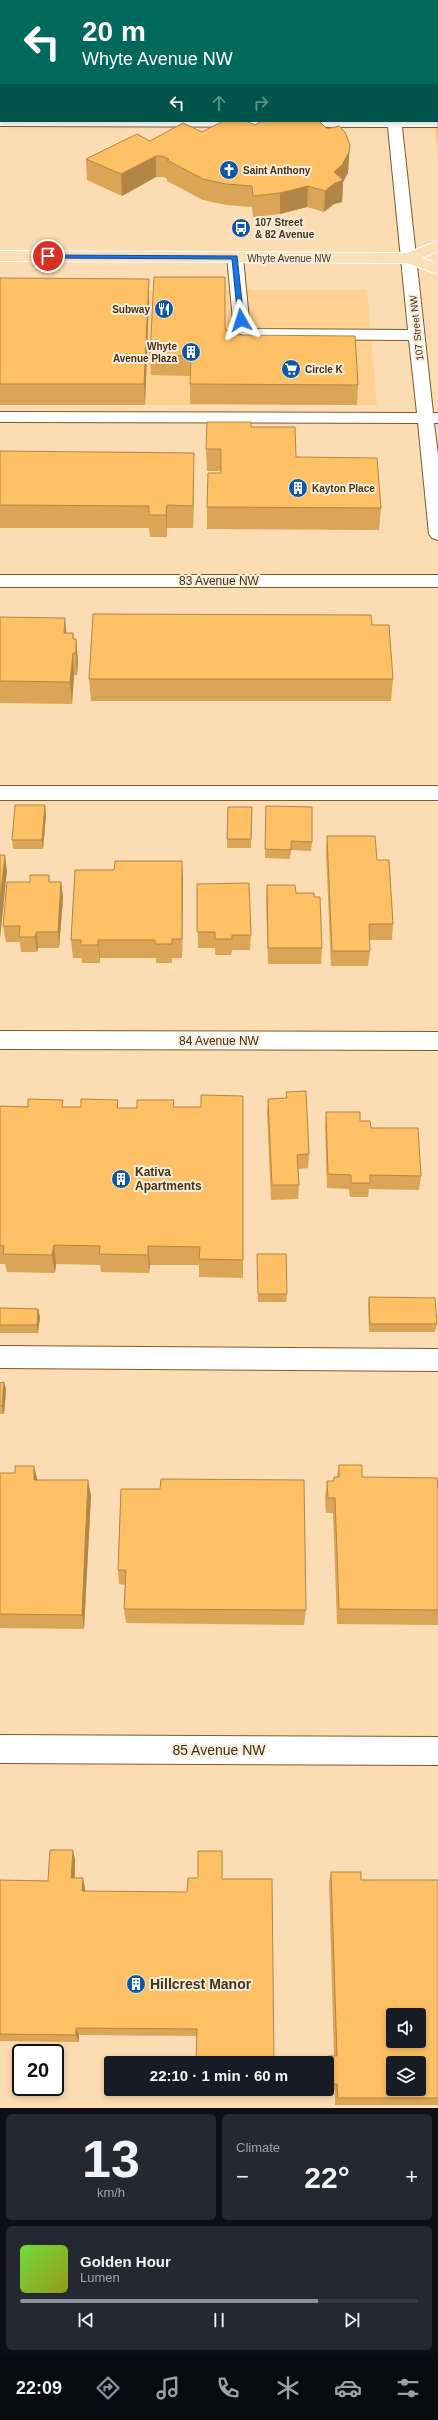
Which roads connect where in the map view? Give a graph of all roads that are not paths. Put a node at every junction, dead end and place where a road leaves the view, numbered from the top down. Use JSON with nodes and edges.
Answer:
{"nodes":[{"id":1,"x":0,"y":122,"type":"edge"},
{"id":2,"x":395,"y":122,"type":"edge"},
{"id":3,"x":438,"y":123,"type":"edge"},
{"id":4,"x":438,"y":245,"type":"edge"},
{"id":5,"x":0,"y":256,"type":"edge"},
{"id":6,"x":235,"y":257,"type":"junction"},
{"id":7,"x":409,"y":258,"type":"junction"},
{"id":8,"x":438,"y":269,"type":"edge"},
{"id":9,"x":417,"y":335,"type":"junction"},
{"id":10,"x":0,"y":417,"type":"edge"},
{"id":11,"x":432,"y":418,"type":"edge"},
{"id":12,"x":438,"y":534,"type":"edge"},
{"id":13,"x":0,"y":581,"type":"edge"},
{"id":14,"x":438,"y":581,"type":"edge"},
{"id":15,"x":0,"y":792,"type":"edge"},
{"id":16,"x":438,"y":792,"type":"edge"},
{"id":17,"x":0,"y":1040,"type":"edge"},
{"id":18,"x":438,"y":1041,"type":"edge"},
{"id":19,"x":0,"y":1357,"type":"edge"},
{"id":20,"x":438,"y":1360,"type":"edge"},
{"id":21,"x":0,"y":1750,"type":"edge"},
{"id":22,"x":438,"y":1751,"type":"edge"}],
"edges":[{"from":1,"to":2,"type":"street"},
{"from":2,"to":3,"type":"street"},
{"from":2,"to":7,"type":"street","name":"107 Street NW"},
{"from":4,"to":7,"type":"main road","name":"Whyte Avenue NW"},
{"from":5,"to":6,"type":"main road","name":"Whyte Avenue NW"},
{"from":6,"to":7,"type":"main road","name":"Whyte Avenue NW"},
{"from":6,"to":9,"type":"street"},
{"from":7,"to":8,"type":"main road","name":"Whyte Avenue NW"},
{"from":7,"to":9,"type":"street","name":"107 Street NW"},
{"from":9,"to":11,"type":"street","name":"107 Street NW"},
{"from":10,"to":11,"type":"street"},
{"from":11,"to":12,"type":"street","name":"107 Street NW"},
{"from":13,"to":14,"type":"street","name":"83 Avenue NW"},
{"from":15,"to":16,"type":"street"},
{"from":17,"to":18,"type":"street","name":"84 Avenue NW"},
{"from":19,"to":20,"type":"street"},
{"from":21,"to":22,"type":"street","name":"85 Avenue NW"}]}
